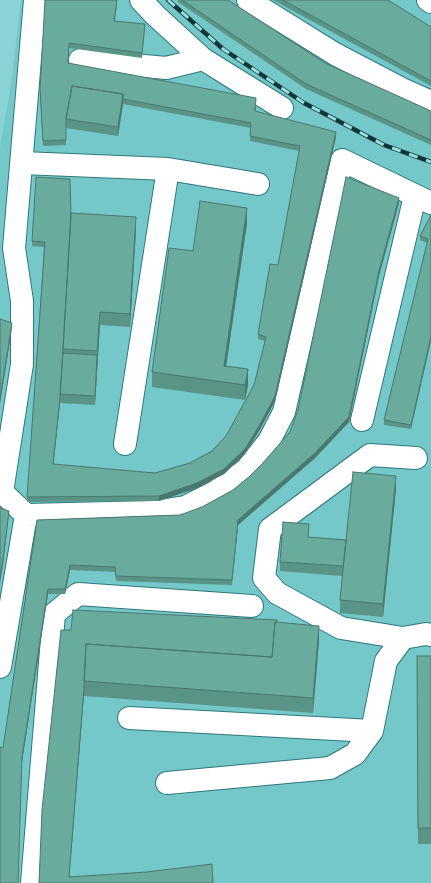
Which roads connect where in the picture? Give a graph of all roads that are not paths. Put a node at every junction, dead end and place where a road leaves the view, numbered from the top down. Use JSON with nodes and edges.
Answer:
{"nodes":[{"id":1,"x":35,"y":0,"type":"edge"},
{"id":2,"x":141,"y":0,"type":"edge"},
{"id":3,"x":248,"y":0,"type":"edge"},
{"id":4,"x":428,"y":0,"type":"edge"},
{"id":5,"x":431,"y":2,"type":"edge"},
{"id":6,"x":203,"y":59,"type":"junction"},
{"id":7,"x":80,"y":60,"type":"dead end"},
{"id":8,"x":431,"y":102,"type":"edge"},
{"id":9,"x":282,"y":108,"type":"dead end"},
{"id":10,"x":22,"y":163,"type":"junction"},
{"id":11,"x":168,"y":169,"type":"junction"},
{"id":12,"x":258,"y":184,"type":"dead end"},
{"id":13,"x":423,"y":200,"type":"edge"},
{"id":14,"x":362,"y":420,"type":"dead end"},
{"id":15,"x":125,"y":444,"type":"dead end"},
{"id":16,"x":416,"y":458,"type":"dead end"},
{"id":17,"x":1,"y":492,"type":"edge"},
{"id":18,"x":26,"y":515,"type":"junction"},
{"id":19,"x":252,"y":606,"type":"dead end"},
{"id":20,"x":431,"y":634,"type":"edge"},
{"id":21,"x":403,"y":638,"type":"junction"},
{"id":22,"x":0,"y":666,"type":"edge"},
{"id":23,"x":129,"y":718,"type":"dead end"},
{"id":24,"x":372,"y":731,"type":"junction"},
{"id":25,"x":167,"y":783,"type":"dead end"},
{"id":26,"x":32,"y":883,"type":"edge"}],
"edges":[{"from":1,"to":10,"type":"lane"},
{"from":2,"to":6,"type":"lane"},
{"from":3,"to":8,"type":"lane"},
{"from":4,"to":5,"type":"lane"},
{"from":6,"to":7,"type":"lane"},
{"from":6,"to":9,"type":"lane"},
{"from":10,"to":11,"type":"lane"},
{"from":10,"to":17,"type":"lane"},
{"from":11,"to":12,"type":"lane"},
{"from":11,"to":15,"type":"lane"},
{"from":13,"to":14,"type":"lane"},
{"from":13,"to":18,"type":"lane"},
{"from":16,"to":21,"type":"lane"},
{"from":17,"to":18,"type":"lane"},
{"from":18,"to":22,"type":"lane"},
{"from":19,"to":26,"type":"lane"},
{"from":20,"to":21,"type":"lane"},
{"from":21,"to":24,"type":"lane"},
{"from":23,"to":24,"type":"lane"},
{"from":24,"to":25,"type":"lane"}]}
